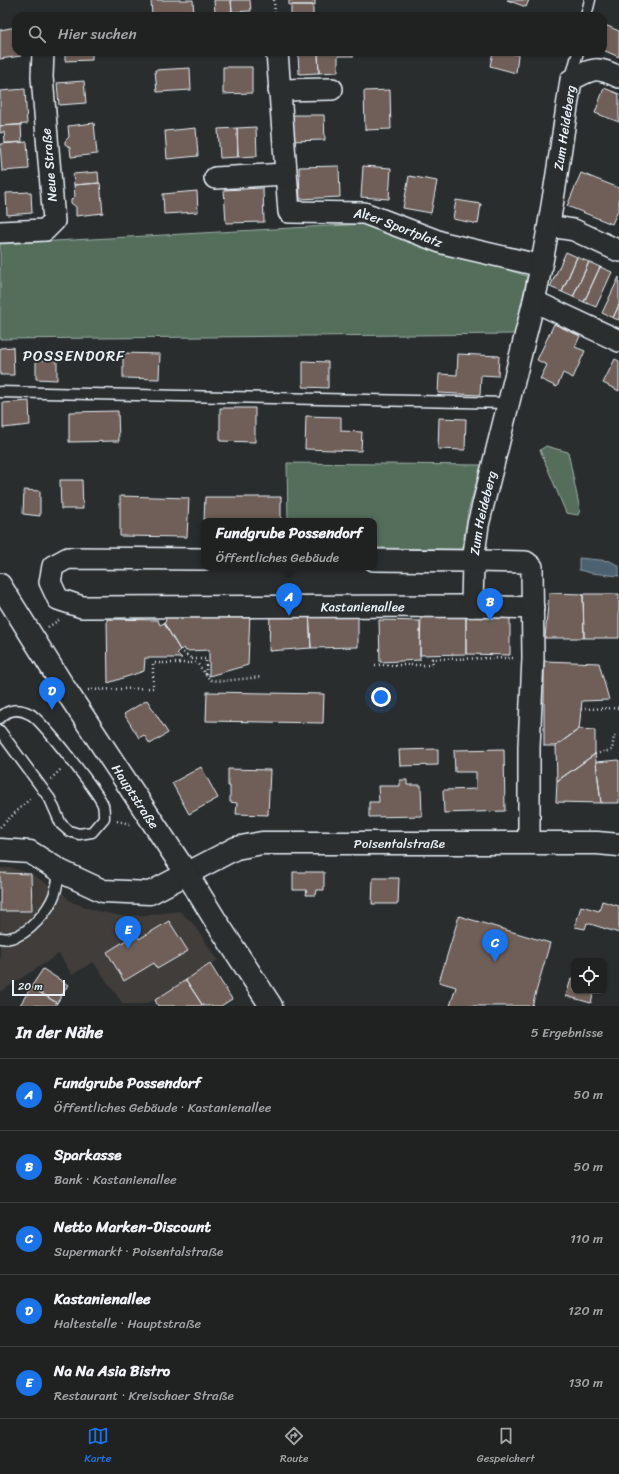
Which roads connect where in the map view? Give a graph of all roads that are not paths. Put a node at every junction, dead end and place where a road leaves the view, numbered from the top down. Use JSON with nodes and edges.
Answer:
{"nodes":[{"id":1,"x":590,"y":0,"type":"edge"},
{"id":2,"x":587,"y":12,"type":"edge"},
{"id":3,"x":42,"y":56,"type":"edge"},
{"id":4,"x":277,"y":56,"type":"edge"},
{"id":5,"x":577,"y":56,"type":"edge"},
{"id":6,"x":619,"y":77,"type":"edge"},
{"id":7,"x":571,"y":80,"type":"junction"},
{"id":8,"x":332,"y":89,"type":"dead end"},
{"id":9,"x":279,"y":90,"type":"junction"},
{"id":10,"x":286,"y":174,"type":"junction"},
{"id":11,"x":214,"y":178,"type":"dead end"},
{"id":12,"x":550,"y":226,"type":"junction"},
{"id":13,"x":0,"y":232,"type":"edge"},
{"id":14,"x":619,"y":251,"type":"edge"},
{"id":15,"x":542,"y":266,"type":"junction"},
{"id":16,"x":534,"y":301,"type":"junction"},
{"id":17,"x":619,"y":341,"type":"edge"},
{"id":18,"x":0,"y":392,"type":"edge"},
{"id":19,"x":509,"y":403,"type":"junction"},
{"id":20,"x":201,"y":559,"type":"edge"},
{"id":21,"x":377,"y":560,"type":"edge"},
{"id":22,"x":473,"y":561,"type":"junction"},
{"id":23,"x":0,"y":585,"type":"edge"},
{"id":24,"x":472,"y":606,"type":"junction"},
{"id":25,"x":533,"y":608,"type":"junction"},
{"id":26,"x":0,"y":718,"type":"edge"},
{"id":27,"x":0,"y":731,"type":"edge"},
{"id":28,"x":529,"y":843,"type":"junction"},
{"id":29,"x":619,"y":845,"type":"edge"},
{"id":30,"x":0,"y":850,"type":"edge"},
{"id":31,"x":60,"y":871,"type":"junction"},
{"id":32,"x":187,"y":874,"type":"junction"},
{"id":33,"x":0,"y":938,"type":"edge"},
{"id":34,"x":272,"y":1006,"type":"edge"}],
"edges":[{"from":1,"to":2,"type":"lane"},
{"from":3,"to":13,"type":"street","name":"Neue Straße"},
{"from":4,"to":9,"type":"street","name":"Alter Sportplatz"},
{"from":5,"to":7,"type":"lane"},
{"from":6,"to":7,"type":"street","name":"Zum Heideberg"},
{"from":7,"to":12,"type":"street","name":"Zum Heideberg"},
{"from":8,"to":9,"type":"street"},
{"from":9,"to":10,"type":"street","name":"Alter Sportplatz"},
{"from":10,"to":11,"type":"street"},
{"from":10,"to":15,"type":"street","name":"Alter Sportplatz"},
{"from":12,"to":14,"type":"street"},
{"from":12,"to":15,"type":"street","name":"Zum Heideberg"},
{"from":15,"to":16,"type":"street","name":"Zum Heideberg"},
{"from":16,"to":17,"type":"street"},
{"from":16,"to":19,"type":"street","name":"Zum Heideberg"},
{"from":18,"to":19,"type":"lane"},
{"from":19,"to":22,"type":"street","name":"Zum Heideberg"},
{"from":20,"to":24,"type":"street","name":"Kastanienallee"},
{"from":21,"to":22,"type":"street"},
{"from":22,"to":24,"type":"street"},
{"from":22,"to":25,"type":"street","name":"Zum Heideberg"},
{"from":23,"to":32,"type":"main road","name":"Hauptstraße"},
{"from":24,"to":25,"type":"street","name":"Kastanienallee"},
{"from":25,"to":28,"type":"street","name":"Zum Heideberg"},
{"from":26,"to":27,"type":"lane"},
{"from":28,"to":29,"type":"main road","name":"Poisentalstraße"},
{"from":28,"to":32,"type":"main road","name":"Poisentalstraße"},
{"from":30,"to":31,"type":"main road","name":"Poisentalstraße"},
{"from":31,"to":32,"type":"main road","name":"Poisentalstraße"},
{"from":31,"to":33,"type":"lane"},
{"from":32,"to":34,"type":"main road","name":"Hauptstraße"}]}
